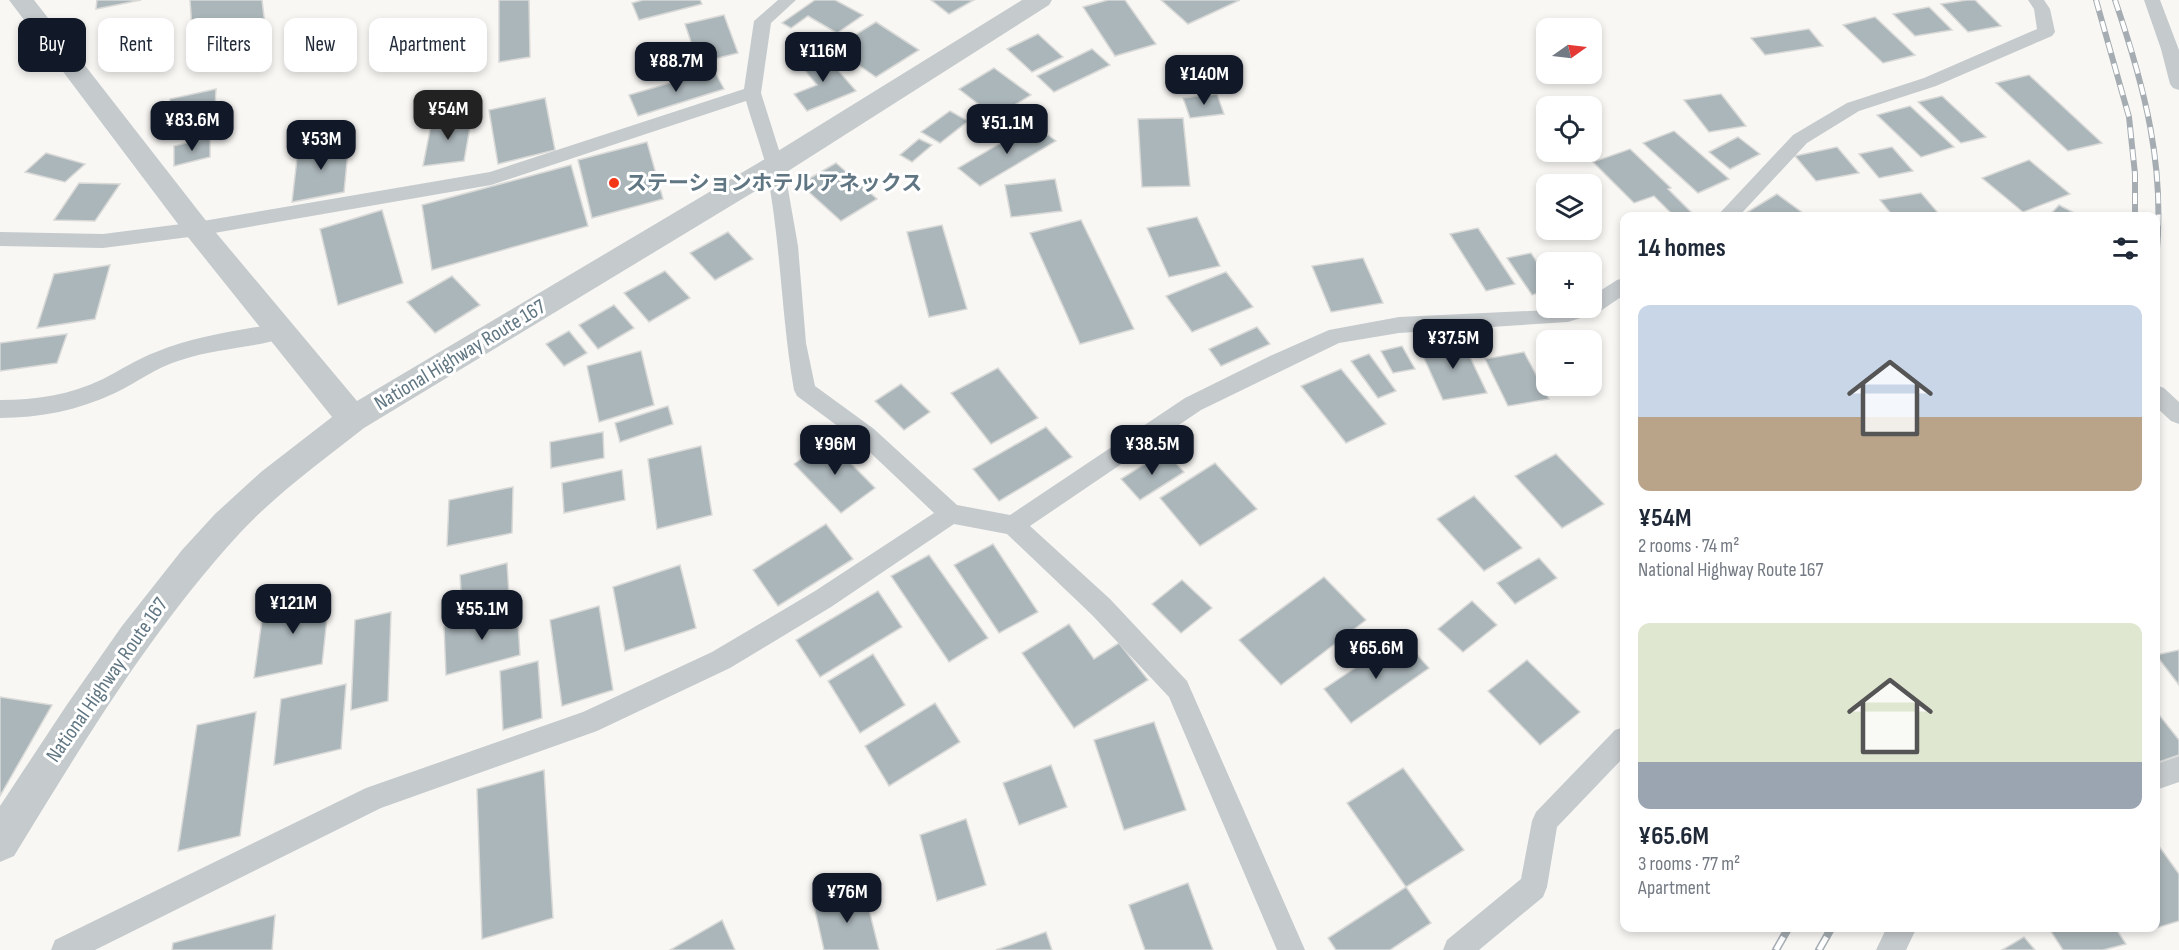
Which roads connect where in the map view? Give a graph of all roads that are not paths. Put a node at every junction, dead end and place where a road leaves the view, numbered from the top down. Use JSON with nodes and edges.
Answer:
{"nodes":[{"id":1,"x":21,"y":0,"type":"edge"},
{"id":2,"x":788,"y":0,"type":"edge"},
{"id":3,"x":1040,"y":0,"type":"edge"},
{"id":4,"x":2036,"y":0,"type":"edge"},
{"id":5,"x":2152,"y":0,"type":"edge"},
{"id":6,"x":2179,"y":84,"type":"edge"},
{"id":7,"x":752,"y":93,"type":"junction"},
{"id":8,"x":775,"y":166,"type":"junction"},
{"id":9,"x":1731,"y":212,"type":"edge"},
{"id":10,"x":197,"y":229,"type":"junction"},
{"id":11,"x":0,"y":239,"type":"edge"},
{"id":12,"x":1620,"y":288,"type":"edge"},
{"id":13,"x":1602,"y":299,"type":"edge"},
{"id":14,"x":1620,"y":299,"type":"edge"},
{"id":15,"x":1602,"y":304,"type":"edge"},
{"id":16,"x":1536,"y":318,"type":"edge"},
{"id":17,"x":281,"y":331,"type":"junction"},
{"id":18,"x":2160,"y":398,"type":"edge"},
{"id":19,"x":0,"y":409,"type":"edge"},
{"id":20,"x":2179,"y":415,"type":"edge"},
{"id":21,"x":353,"y":419,"type":"junction"},
{"id":22,"x":951,"y":514,"type":"junction"},
{"id":23,"x":1012,"y":525,"type":"junction"},
{"id":24,"x":1620,"y":743,"type":"edge"},
{"id":25,"x":2179,"y":769,"type":"edge"},
{"id":26,"x":2160,"y":776,"type":"edge"},
{"id":27,"x":0,"y":842,"type":"edge"},
{"id":28,"x":1900,"y":932,"type":"edge"},
{"id":29,"x":65,"y":950,"type":"edge"},
{"id":30,"x":1291,"y":950,"type":"edge"},
{"id":31,"x":1457,"y":950,"type":"edge"},
{"id":32,"x":1890,"y":950,"type":"edge"}],
"edges":[{"from":1,"to":10,"type":"street"},
{"from":2,"to":7,"type":"lane"},
{"from":3,"to":8,"type":"street","name":"National Highway Route 167"},
{"from":4,"to":9,"type":"lane"},
{"from":5,"to":6,"type":"lane"},
{"from":7,"to":8,"type":"lane"},
{"from":7,"to":10,"type":"lane"},
{"from":8,"to":21,"type":"street","name":"National Highway Route 167"},
{"from":8,"to":22,"type":"lane"},
{"from":10,"to":11,"type":"lane"},
{"from":10,"to":17,"type":"street"},
{"from":12,"to":13,"type":"lane"},
{"from":14,"to":15,"type":"lane"},
{"from":16,"to":23,"type":"lane"},
{"from":17,"to":19,"type":"lane"},
{"from":17,"to":21,"type":"street"},
{"from":18,"to":20,"type":"lane"},
{"from":21,"to":27,"type":"street","name":"National Highway Route 167"},
{"from":22,"to":23,"type":"lane"},
{"from":22,"to":29,"type":"lane"},
{"from":23,"to":30,"type":"lane"},
{"from":24,"to":31,"type":"lane"},
{"from":25,"to":26,"type":"lane"},
{"from":28,"to":32,"type":"lane"}]}
